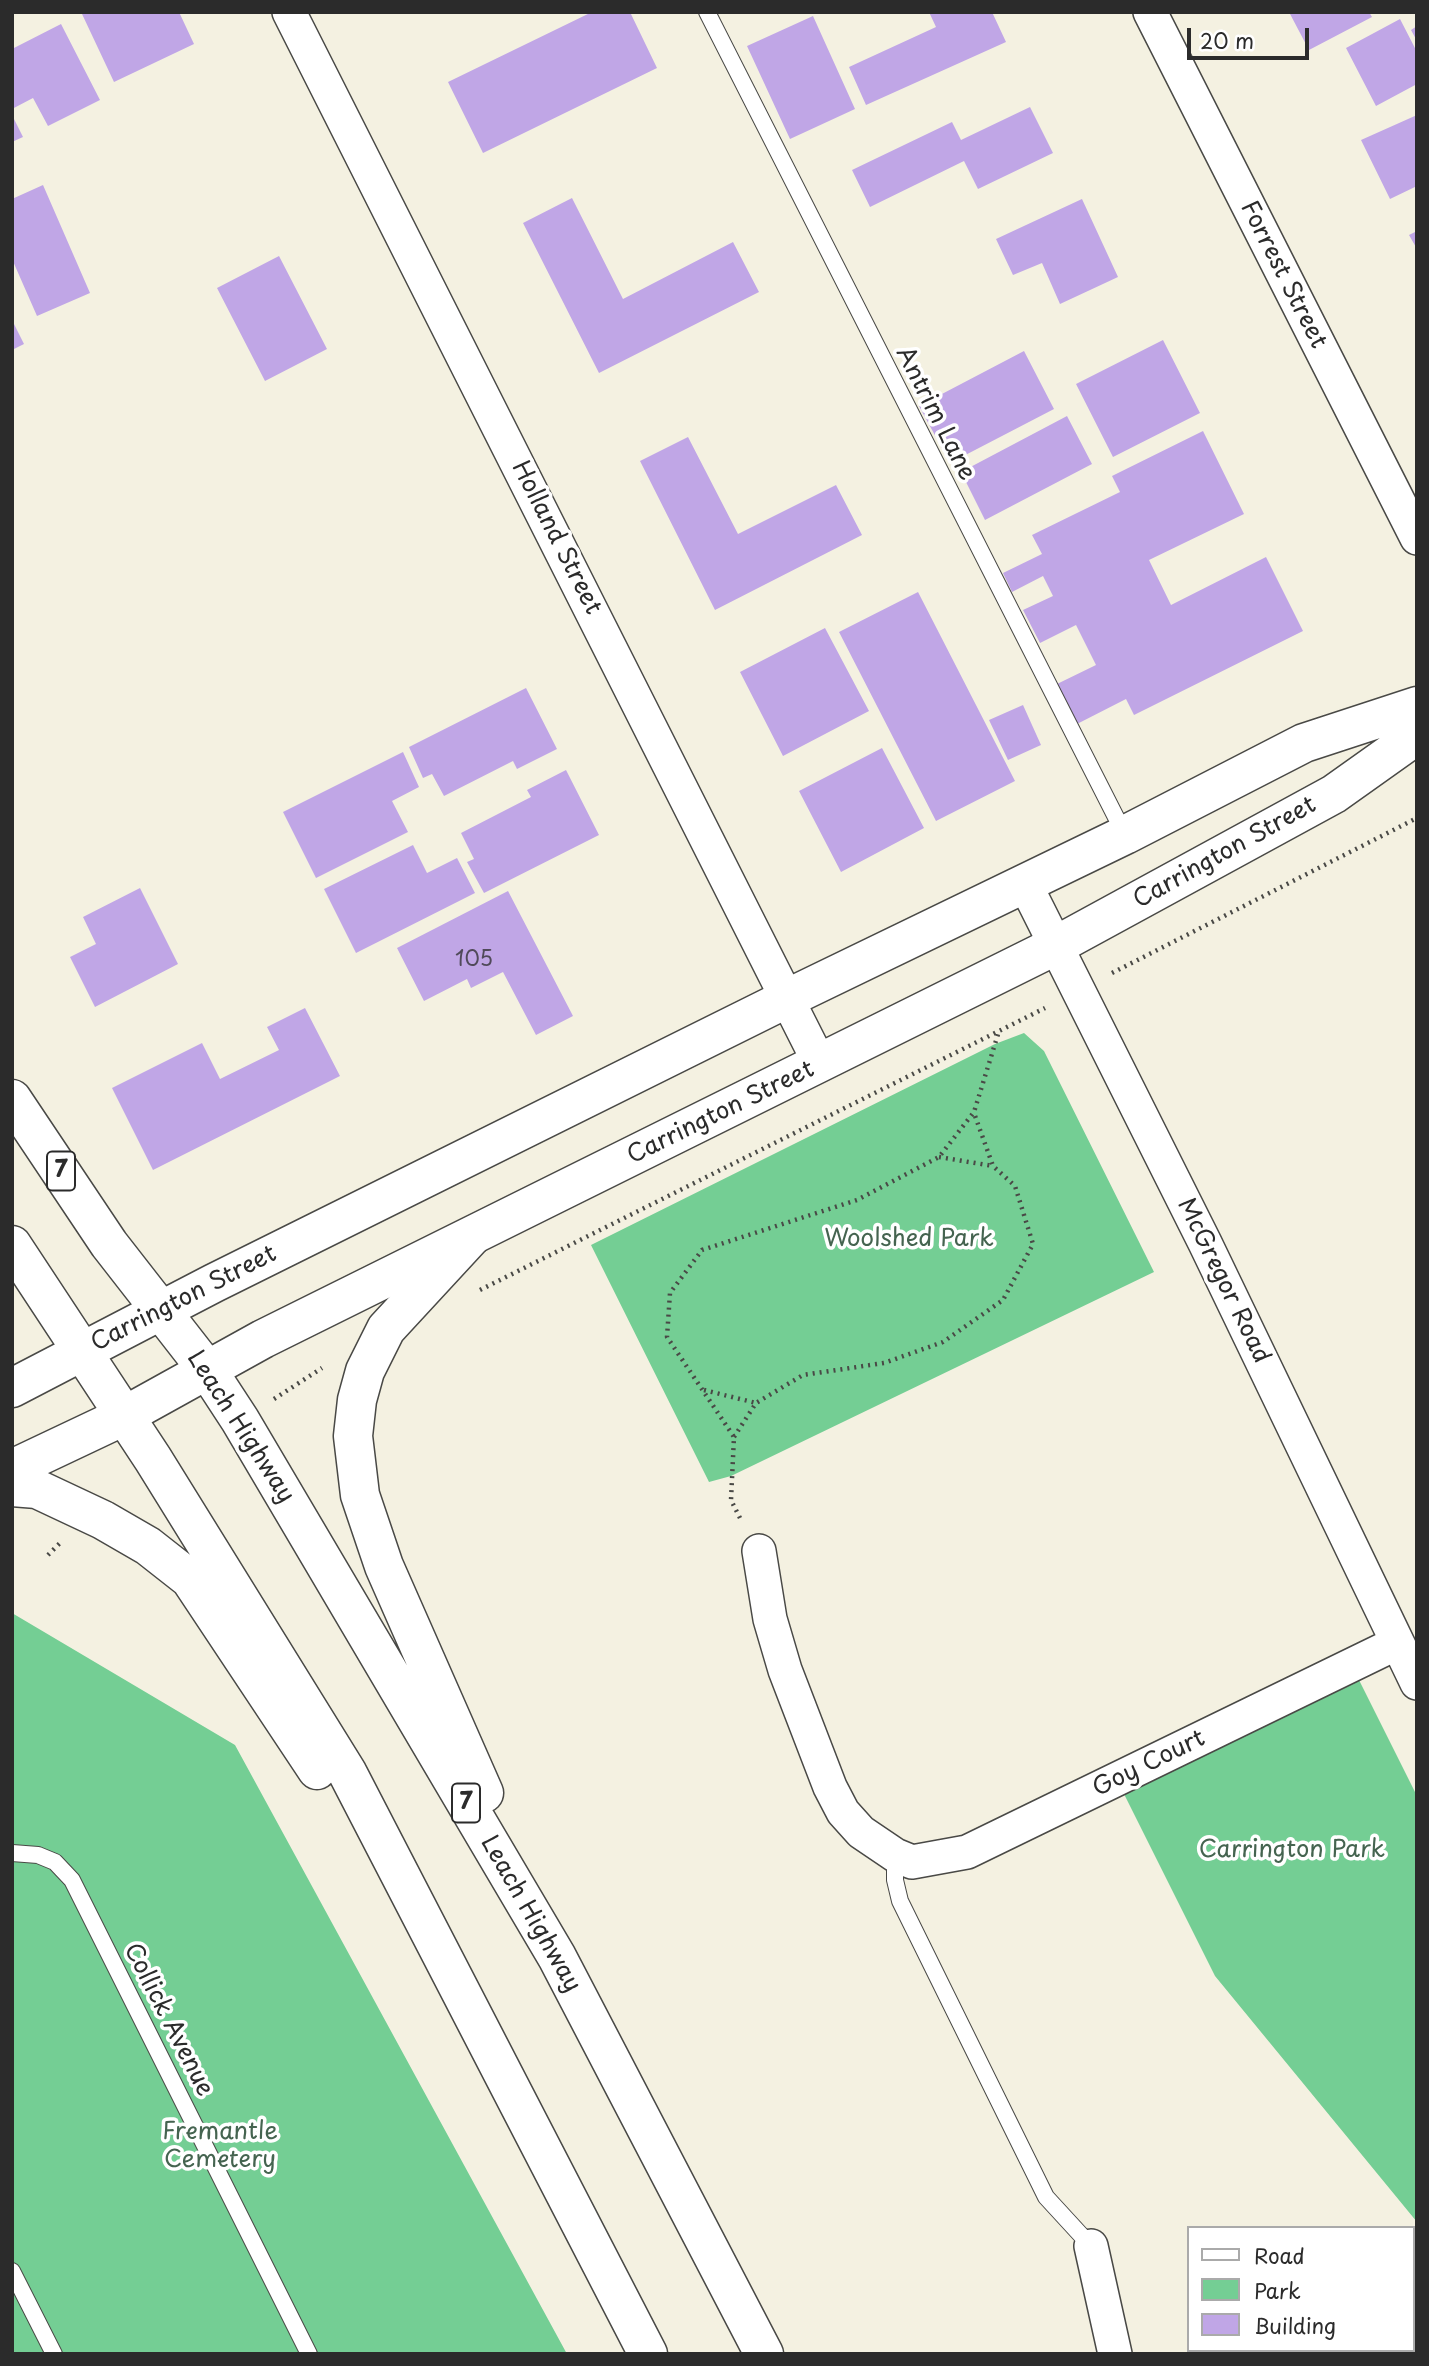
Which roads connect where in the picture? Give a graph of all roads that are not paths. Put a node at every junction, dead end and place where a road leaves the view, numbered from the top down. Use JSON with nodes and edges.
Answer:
{"nodes":[{"id":1,"x":289,"y":12,"type":"edge"},
{"id":2,"x":706,"y":12,"type":"edge"},
{"id":3,"x":1150,"y":12,"type":"edge"},
{"id":4,"x":1417,"y":538,"type":"edge"},
{"id":5,"x":1417,"y":706,"type":"edge"},
{"id":6,"x":1417,"y":735,"type":"edge"},
{"id":7,"x":1125,"y":835,"type":"junction"},
{"id":8,"x":1024,"y":882,"type":"junction"},
{"id":9,"x":1055,"y":946,"type":"junction"},
{"id":10,"x":788,"y":998,"type":"junction"},
{"id":11,"x":820,"y":1064,"type":"junction"},
{"id":12,"x":12,"y":1099,"type":"edge"},
{"id":13,"x":471,"y":1237,"type":"junction"},
{"id":14,"x":12,"y":1246,"type":"edge"},
{"id":15,"x":161,"y":1310,"type":"junction"},
{"id":16,"x":81,"y":1351,"type":"junction"},
{"id":17,"x":208,"y":1371,"type":"junction"},
{"id":18,"x":12,"y":1388,"type":"edge"},
{"id":19,"x":124,"y":1416,"type":"junction"},
{"id":20,"x":12,"y":1469,"type":"edge"},
{"id":21,"x":12,"y":1487,"type":"edge"},
{"id":22,"x":759,"y":1551,"type":"road end"},
{"id":23,"x":1397,"y":1643,"type":"junction"},
{"id":24,"x":1417,"y":1683,"type":"edge"},
{"id":25,"x":12,"y":1853,"type":"edge"},
{"id":26,"x":895,"y":1855,"type":"junction"},
{"id":27,"x":424,"y":1916,"type":"junction"},
{"id":28,"x":557,"y":1957,"type":"junction"},
{"id":29,"x":1091,"y":2246,"type":"joint"},
{"id":30,"x":12,"y":2271,"type":"edge"},
{"id":31,"x":54,"y":2354,"type":"edge"},
{"id":32,"x":309,"y":2354,"type":"edge"},
{"id":33,"x":648,"y":2354,"type":"edge"},
{"id":34,"x":764,"y":2354,"type":"edge"},
{"id":35,"x":1115,"y":2354,"type":"edge"}],
"edges":[{"from":1,"to":10,"type":"street","name":"Holland Street"},
{"from":2,"to":7,"type":"lane","name":"Antrim Lane"},
{"from":3,"to":4,"type":"street","name":"Forrest Street"},
{"from":5,"to":7,"type":"main road","name":"Carrington Street"},
{"from":6,"to":9,"type":"main road","name":"Carrington Street"},
{"from":7,"to":8,"type":"main road","name":"Carrington Street"},
{"from":8,"to":9,"type":"street","name":"McGregor Road"},
{"from":8,"to":10,"type":"main road","name":"Carrington Street"},
{"from":9,"to":11,"type":"main road","name":"Carrington Street"},
{"from":9,"to":23,"type":"street","name":"McGregor Road"},
{"from":10,"to":11,"type":"street","name":"Holland Street"},
{"from":10,"to":15,"type":"main road","name":"Carrington Street"},
{"from":11,"to":13,"type":"main road","name":"Carrington Street"},
{"from":12,"to":15,"type":"main road","number":"7"},
{"from":13,"to":17,"type":"main road","name":"Carrington Street"},
{"from":13,"to":28,"type":"main road"},
{"from":14,"to":16,"type":"main road"},
{"from":15,"to":16,"type":"main road","name":"Carrington Street"},
{"from":15,"to":17,"type":"main road","name":"Leach Highway","number":"7"},
{"from":16,"to":18,"type":"main road","name":"Carrington Street"},
{"from":16,"to":19,"type":"main road"},
{"from":17,"to":19,"type":"main road","name":"Carrington Street"},
{"from":17,"to":28,"type":"main road","name":"Leach Highway","number":"7"},
{"from":19,"to":20,"type":"main road","name":"Carrington Street"},
{"from":19,"to":27,"type":"main road"},
{"from":21,"to":27,"type":"main road"},
{"from":22,"to":26,"type":"street","name":"Goy Court"},
{"from":23,"to":24,"type":"street","name":"McGregor Road"},
{"from":23,"to":26,"type":"street","name":"Goy Court"},
{"from":25,"to":32,"type":"lane","name":"Collick Avenue"},
{"from":26,"to":29,"type":"lane"},
{"from":27,"to":33,"type":"main road"},
{"from":28,"to":34,"type":"main road","name":"Leach Highway","number":"7"},
{"from":29,"to":35,"type":"street"},
{"from":30,"to":31,"type":"lane"}]}
